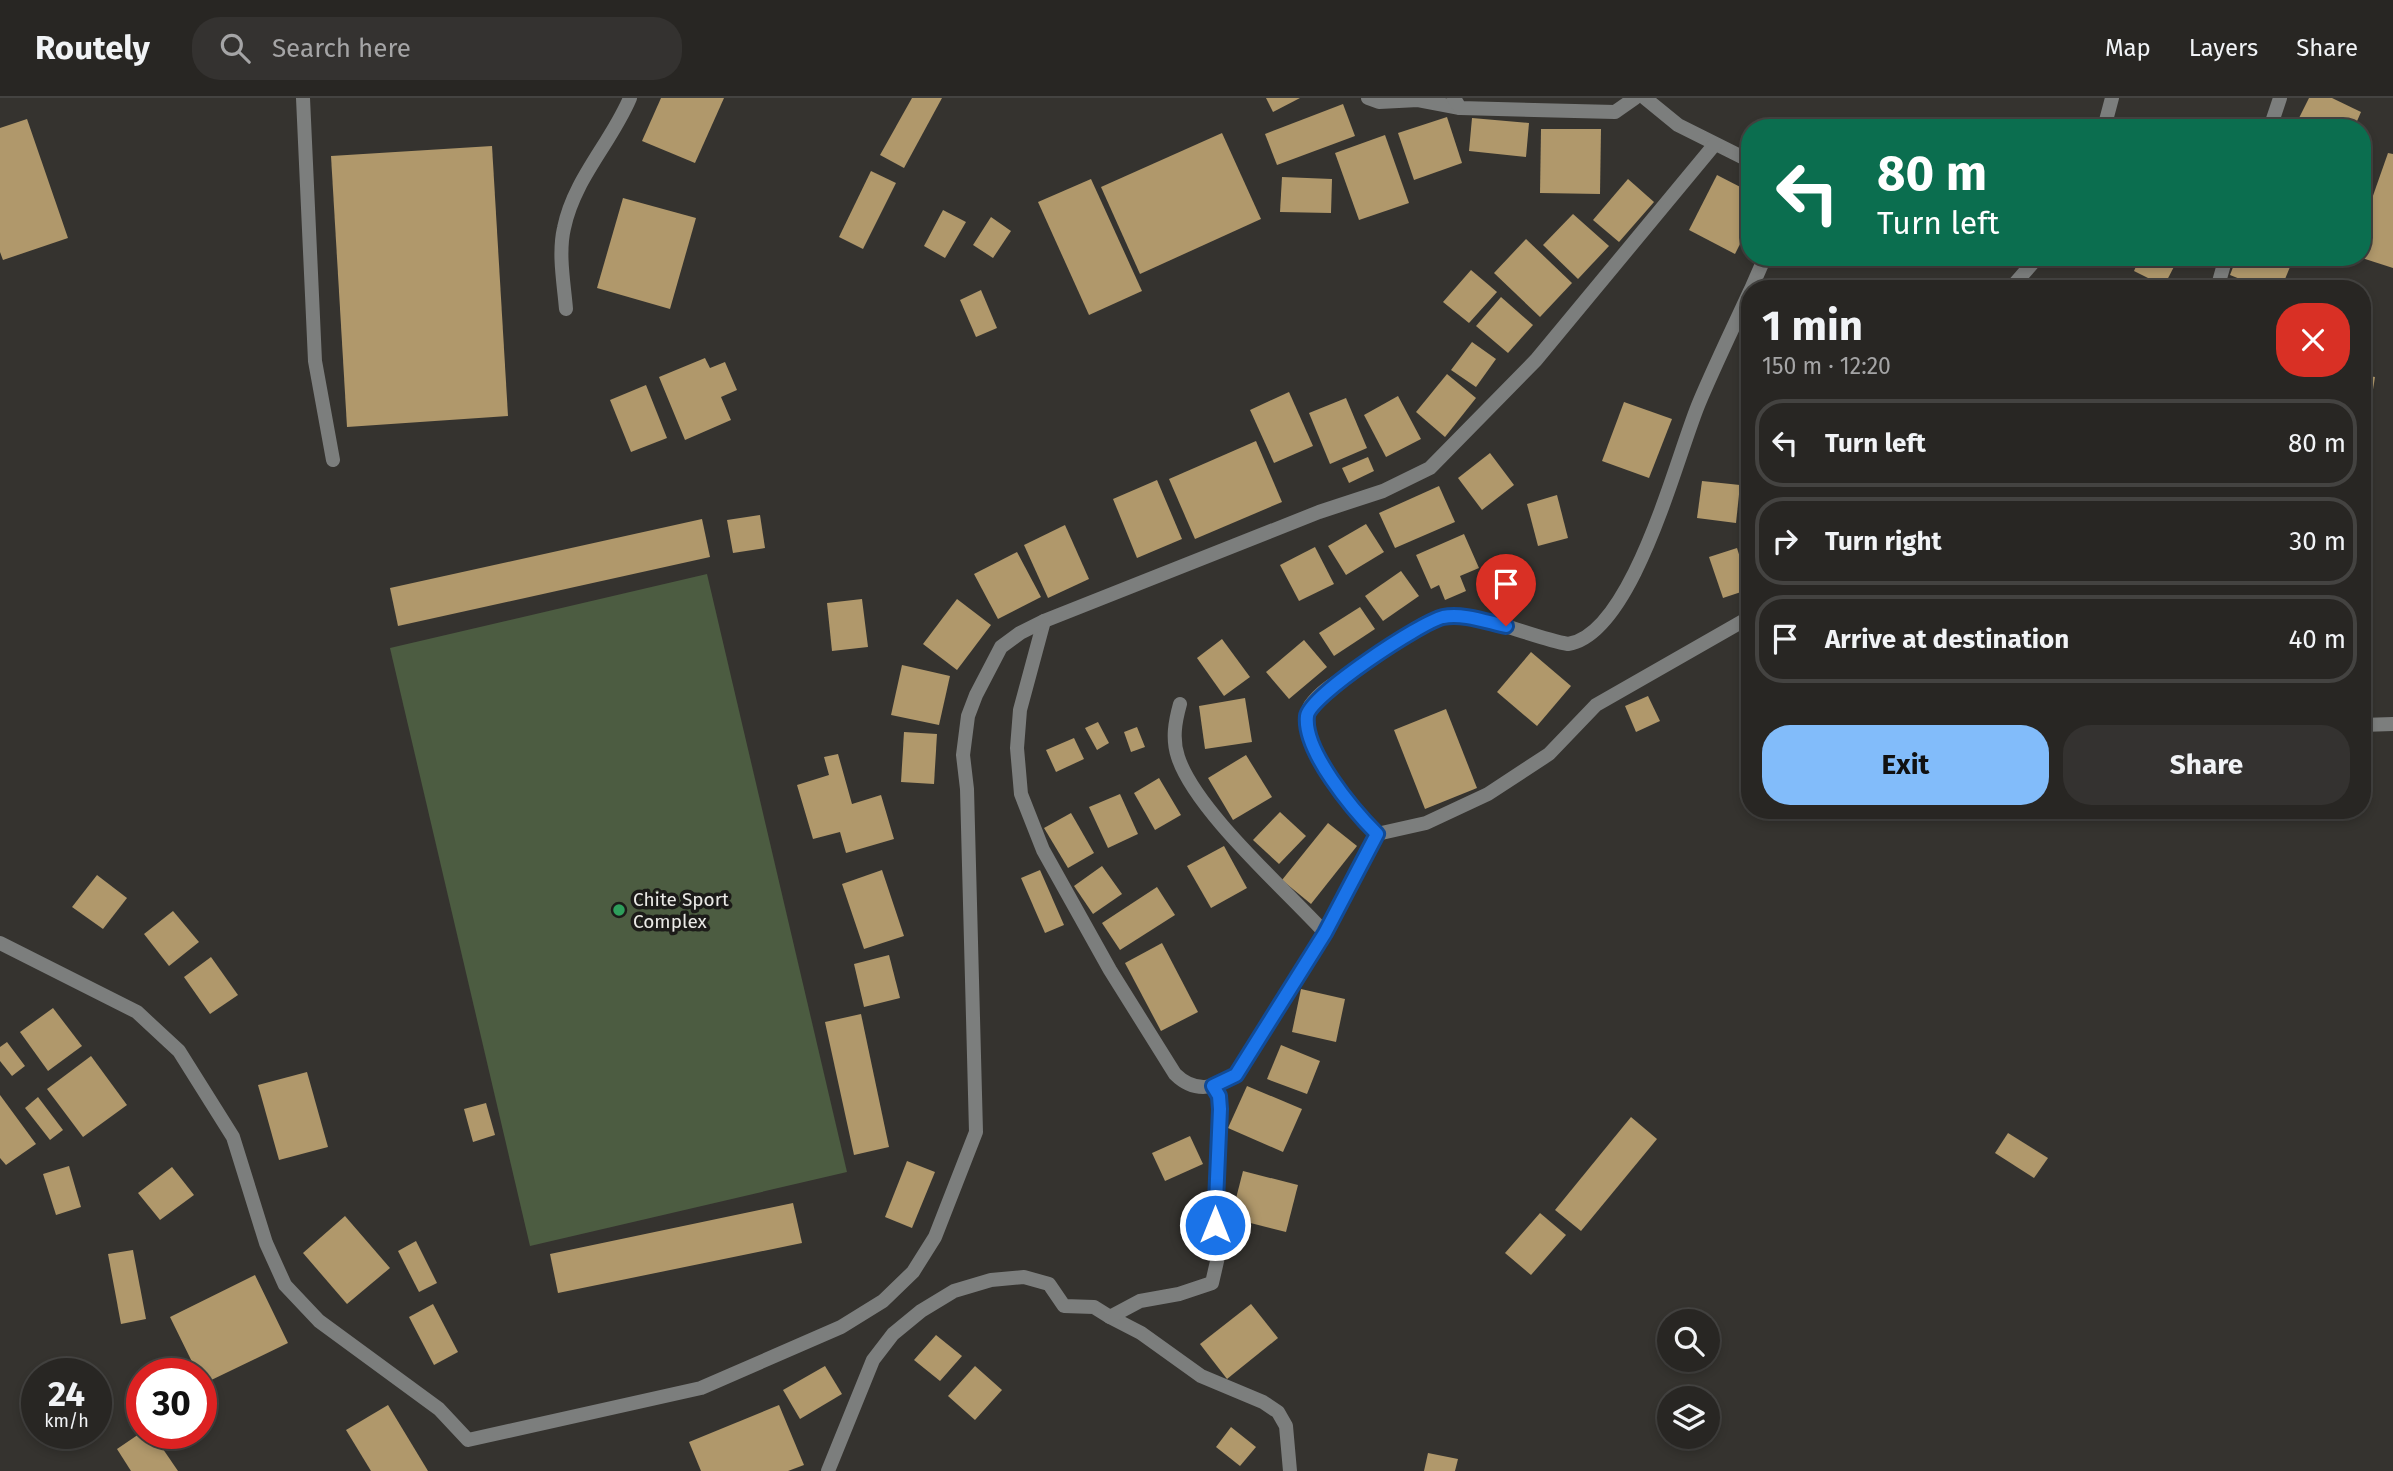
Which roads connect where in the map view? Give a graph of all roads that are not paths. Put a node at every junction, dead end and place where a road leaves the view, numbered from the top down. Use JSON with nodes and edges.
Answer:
{"nodes":[{"id":1,"x":303,"y":98,"type":"edge"},
{"id":2,"x":630,"y":98,"type":"edge"},
{"id":3,"x":1368,"y":98,"type":"edge"},
{"id":4,"x":1635,"y":98,"type":"edge"},
{"id":5,"x":1644,"y":98,"type":"edge"},
{"id":6,"x":2112,"y":98,"type":"edge"},
{"id":7,"x":2280,"y":98,"type":"edge"},
{"id":8,"x":1457,"y":103,"type":"edge"},
{"id":9,"x":2106,"y":119,"type":"edge"},
{"id":10,"x":2273,"y":119,"type":"edge"},
{"id":11,"x":1715,"y":144,"type":"junction"},
{"id":12,"x":1741,"y":157,"type":"edge"},
{"id":13,"x":2030,"y":266,"type":"edge"},
{"id":14,"x":2018,"y":280,"type":"edge"},
{"id":15,"x":566,"y":309,"type":"dead end"},
{"id":16,"x":1741,"y":310,"type":"edge"},
{"id":17,"x":333,"y":460,"type":"dead end"},
{"id":18,"x":1044,"y":621,"type":"junction"},
{"id":19,"x":1741,"y":622,"type":"edge"},
{"id":20,"x":1180,"y":704,"type":"dead end"},
{"id":21,"x":2371,"y":724,"type":"edge"},
{"id":22,"x":2393,"y":724,"type":"edge"},
{"id":23,"x":1377,"y":834,"type":"junction"},
{"id":24,"x":1325,"y":933,"type":"junction"},
{"id":25,"x":0,"y":943,"type":"edge"},
{"id":26,"x":1213,"y":1086,"type":"junction"},
{"id":27,"x":1110,"y":1317,"type":"junction"},
{"id":28,"x":828,"y":1471,"type":"edge"},
{"id":29,"x":1290,"y":1471,"type":"edge"}],
"edges":[{"from":1,"to":17,"type":"street"},
{"from":2,"to":15,"type":"street"},
{"from":3,"to":8,"type":"street"},
{"from":4,"to":8,"type":"street"},
{"from":5,"to":11,"type":"street"},
{"from":6,"to":9,"type":"street"},
{"from":7,"to":10,"type":"street"},
{"from":11,"to":12,"type":"street"},
{"from":11,"to":18,"type":"street"},
{"from":13,"to":14,"type":"street"},
{"from":16,"to":23,"type":"street"},
{"from":18,"to":25,"type":"street"},
{"from":18,"to":26,"type":"street"},
{"from":19,"to":23,"type":"street"},
{"from":20,"to":24,"type":"street"},
{"from":21,"to":22,"type":"street"},
{"from":23,"to":24,"type":"street"},
{"from":24,"to":26,"type":"street"},
{"from":26,"to":27,"type":"street"},
{"from":27,"to":28,"type":"street"},
{"from":27,"to":29,"type":"street"}]}
